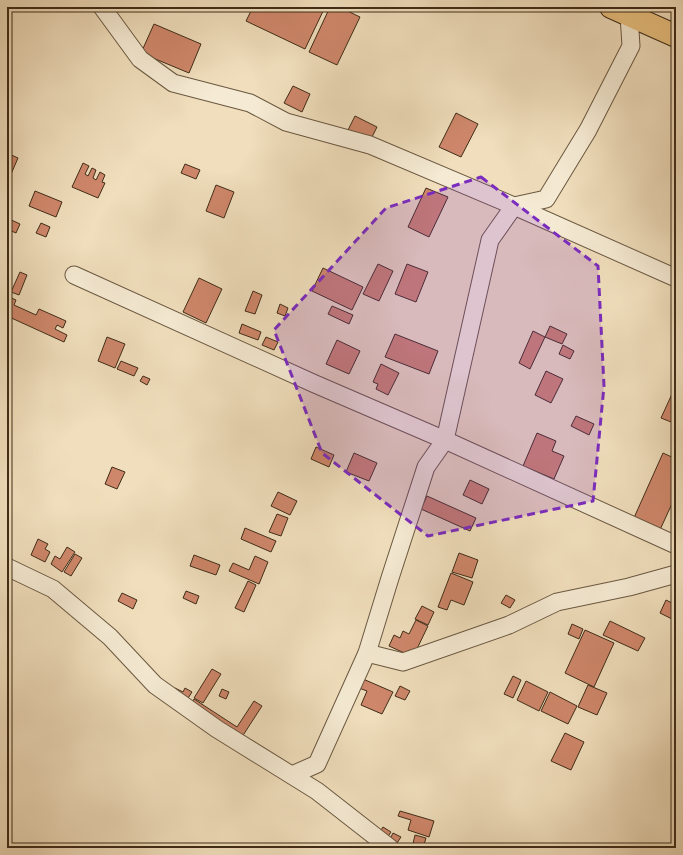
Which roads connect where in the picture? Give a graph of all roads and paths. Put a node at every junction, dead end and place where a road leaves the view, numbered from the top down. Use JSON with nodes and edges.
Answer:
{"nodes":[{"id":1,"x":102,"y":7,"type":"edge"},
{"id":2,"x":625,"y":10,"type":"edge"},
{"id":3,"x":676,"y":36,"type":"edge"},
{"id":4,"x":514,"y":206,"type":"junction"},
{"id":5,"x":74,"y":275,"type":"dead end"},
{"id":6,"x":676,"y":278,"type":"edge"},
{"id":7,"x":445,"y":440,"type":"junction"},
{"id":8,"x":676,"y":545,"type":"edge"},
{"id":9,"x":7,"y":568,"type":"edge"},
{"id":10,"x":676,"y":574,"type":"edge"},
{"id":11,"x":367,"y":653,"type":"junction"},
{"id":12,"x":292,"y":775,"type":"junction"},
{"id":13,"x":390,"y":848,"type":"edge"}],
"edges":[{"from":1,"to":4,"type":"street"},
{"from":2,"to":3,"type":"highway"},
{"from":2,"to":4,"type":"street"},
{"from":4,"to":6,"type":"street"},
{"from":4,"to":7,"type":"street"},
{"from":5,"to":7,"type":"street"},
{"from":7,"to":8,"type":"street"},
{"from":7,"to":11,"type":"street"},
{"from":9,"to":12,"type":"street"},
{"from":10,"to":11,"type":"street"},
{"from":11,"to":12,"type":"street"},
{"from":12,"to":13,"type":"street"}]}
